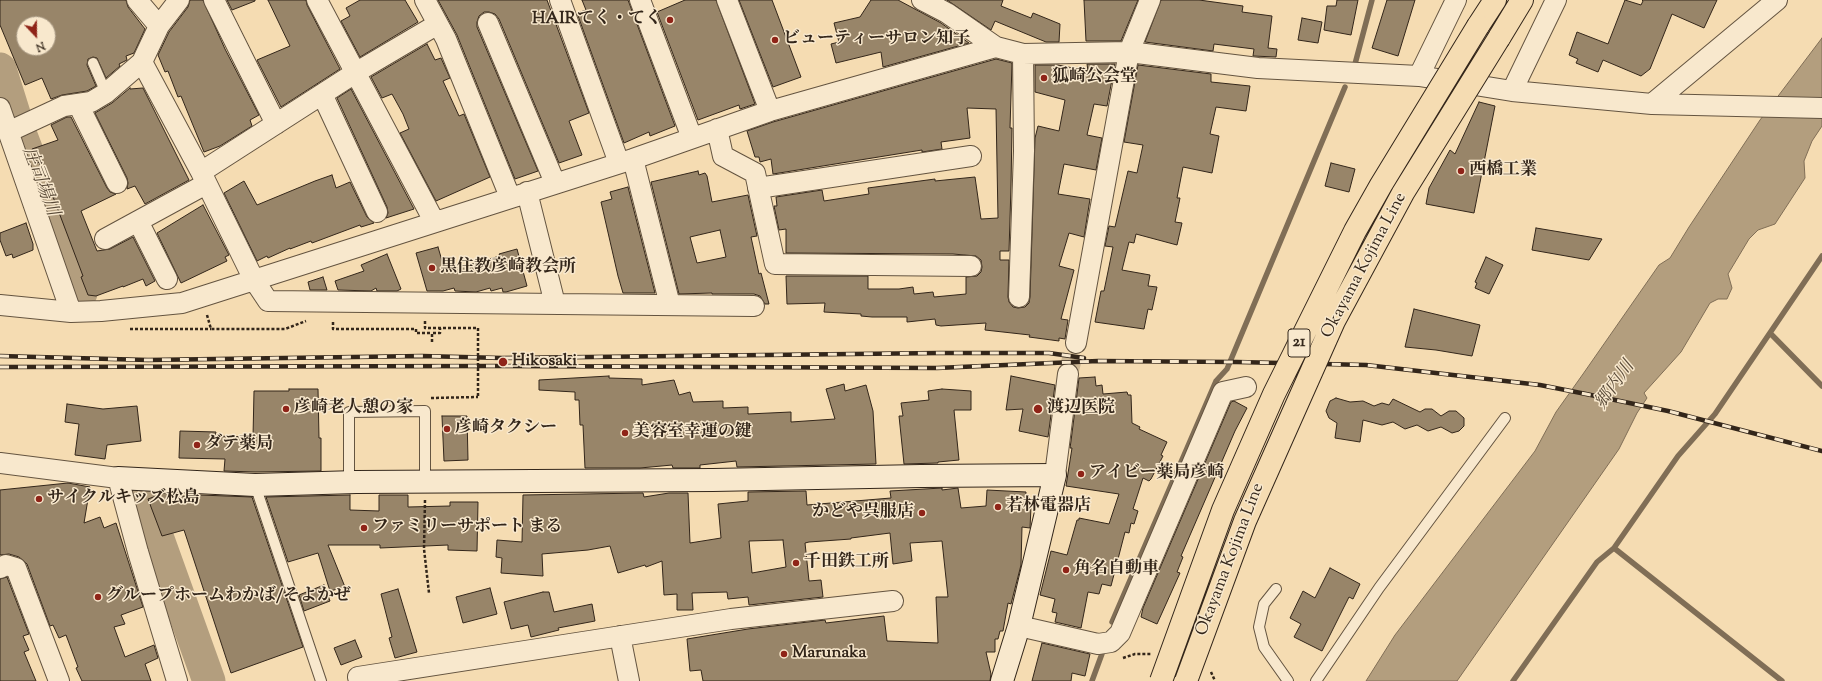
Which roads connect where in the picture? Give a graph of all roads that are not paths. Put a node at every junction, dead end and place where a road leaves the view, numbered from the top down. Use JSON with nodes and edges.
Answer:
{"nodes":[{"id":1,"x":137,"y":0,"type":"edge"},
{"id":2,"x":179,"y":0,"type":"edge"},
{"id":3,"x":214,"y":0,"type":"edge"},
{"id":4,"x":317,"y":0,"type":"edge"},
{"id":5,"x":424,"y":0,"type":"edge"},
{"id":6,"x":560,"y":0,"type":"edge"},
{"id":7,"x":640,"y":0,"type":"edge"},
{"id":8,"x":727,"y":0,"type":"edge"},
{"id":9,"x":922,"y":0,"type":"edge"},
{"id":10,"x":1150,"y":0,"type":"edge"},
{"id":11,"x":1456,"y":0,"type":"edge"},
{"id":12,"x":1495,"y":0,"type":"edge"},
{"id":13,"x":1522,"y":0,"type":"edge"},
{"id":14,"x":1556,"y":0,"type":"edge"},
{"id":15,"x":1777,"y":0,"type":"edge"},
{"id":16,"x":488,"y":23,"type":"dead end"},
{"id":17,"x":438,"y":24,"type":"junction"},
{"id":18,"x":159,"y":26,"type":"junction"},
{"id":19,"x":996,"y":47,"type":"junction"},
{"id":20,"x":1129,"y":52,"type":"junction"},
{"id":21,"x":1023,"y":54,"type":"junction"},
{"id":22,"x":142,"y":62,"type":"junction"},
{"id":23,"x":93,"y":63,"type":"dead end"},
{"id":24,"x":355,"y":73,"type":"junction"},
{"id":25,"x":1419,"y":76,"type":"junction"},
{"id":26,"x":1512,"y":91,"type":"junction"},
{"id":27,"x":106,"y":93,"type":"junction"},
{"id":28,"x":322,"y":94,"type":"junction"},
{"id":29,"x":78,"y":104,"type":"junction"},
{"id":30,"x":1652,"y":104,"type":"junction"},
{"id":31,"x":0,"y":108,"type":"edge"},
{"id":32,"x":1822,"y":108,"type":"edge"},
{"id":33,"x":770,"y":111,"type":"junction"},
{"id":34,"x":276,"y":124,"type":"junction"},
{"id":35,"x":717,"y":130,"type":"junction"},
{"id":36,"x":8,"y":132,"type":"junction"},
{"id":37,"x":692,"y":138,"type":"junction"},
{"id":38,"x":971,"y":156,"type":"dead end"},
{"id":39,"x":626,"y":161,"type":"junction"},
{"id":40,"x":204,"y":178,"type":"junction"},
{"id":41,"x":117,"y":183,"type":"dead end"},
{"id":42,"x":555,"y":183,"type":"junction"},
{"id":43,"x":758,"y":188,"type":"junction"},
{"id":44,"x":518,"y":194,"type":"junction"},
{"id":45,"x":377,"y":212,"type":"dead end"},
{"id":46,"x":138,"y":221,"type":"junction"},
{"id":47,"x":434,"y":221,"type":"junction"},
{"id":48,"x":105,"y":239,"type":"dead end"},
{"id":49,"x":971,"y":266,"type":"dead end"},
{"id":50,"x":168,"y":279,"type":"dead end"},
{"id":51,"x":254,"y":280,"type":"junction"},
{"id":52,"x":1019,"y":297,"type":"dead end"},
{"id":53,"x":555,"y":304,"type":"junction"},
{"id":54,"x":0,"y":305,"type":"edge"},
{"id":55,"x":670,"y":305,"type":"junction"},
{"id":56,"x":754,"y":306,"type":"dead end"},
{"id":57,"x":71,"y":312,"type":"junction"},
{"id":58,"x":1076,"y":343,"type":"tunnel mouth"},
{"id":59,"x":1068,"y":374,"type":"tunnel mouth"},
{"id":60,"x":1246,"y":387,"type":"dead end"},
{"id":61,"x":1505,"y":418,"type":"dead end"},
{"id":62,"x":0,"y":463,"type":"edge"},
{"id":63,"x":1055,"y":475,"type":"junction"},
{"id":64,"x":118,"y":478,"type":"junction"},
{"id":65,"x":349,"y":482,"type":"junction"},
{"id":66,"x":425,"y":482,"type":"junction"},
{"id":67,"x":255,"y":485,"type":"junction"},
{"id":68,"x":0,"y":568,"type":"edge"},
{"id":69,"x":1276,"y":589,"type":"dead end"},
{"id":70,"x":893,"y":601,"type":"dead end"},
{"id":71,"x":1019,"y":626,"type":"junction"},
{"id":72,"x":620,"y":636,"type":"junction"},
{"id":73,"x":358,"y":677,"type":"dead end"},
{"id":74,"x":59,"y":681,"type":"edge"},
{"id":75,"x":177,"y":681,"type":"edge"},
{"id":76,"x":321,"y":681,"type":"edge"},
{"id":77,"x":629,"y":681,"type":"edge"},
{"id":78,"x":1002,"y":681,"type":"edge"},
{"id":79,"x":1161,"y":681,"type":"edge"},
{"id":80,"x":1186,"y":681,"type":"edge"},
{"id":81,"x":1288,"y":681,"type":"edge"},
{"id":82,"x":1316,"y":681,"type":"edge"}],
"edges":[{"from":1,"to":18,"type":"street"},
{"from":2,"to":18,"type":"street"},
{"from":3,"to":34,"type":"street"},
{"from":4,"to":24,"type":"street"},
{"from":5,"to":17,"type":"street"},
{"from":6,"to":39,"type":"street"},
{"from":7,"to":37,"type":"street"},
{"from":8,"to":33,"type":"street"},
{"from":9,"to":19,"type":"street"},
{"from":10,"to":20,"type":"street"},
{"from":11,"to":25,"type":"street"},
{"from":12,"to":79,"type":"main road","name":"Okayama Kojima Line","number":"21","bridge":true},
{"from":13,"to":80,"type":"main road","name":"Okayama Kojima Line","number":"21","bridge":true},
{"from":14,"to":26,"type":"street"},
{"from":15,"to":30,"type":"street"},
{"from":16,"to":42,"type":"street"},
{"from":17,"to":24,"type":"street"},
{"from":17,"to":44,"type":"street"},
{"from":18,"to":22,"type":"street"},
{"from":19,"to":21,"type":"street"},
{"from":19,"to":33,"type":"street"},
{"from":20,"to":21,"type":"street"},
{"from":20,"to":25,"type":"street"},
{"from":20,"to":58,"type":"street"},
{"from":21,"to":52,"type":"street"},
{"from":22,"to":27,"type":"street"},
{"from":22,"to":40,"type":"street"},
{"from":23,"to":27,"type":"lane"},
{"from":24,"to":28,"type":"street"},
{"from":24,"to":47,"type":"street"},
{"from":25,"to":26,"type":"street"},
{"from":26,"to":30,"type":"street"},
{"from":27,"to":29,"type":"street"},
{"from":28,"to":34,"type":"street"},
{"from":28,"to":45,"type":"street"},
{"from":29,"to":36,"type":"street"},
{"from":29,"to":41,"type":"street"},
{"from":30,"to":32,"type":"street"},
{"from":31,"to":36,"type":"street"},
{"from":33,"to":35,"type":"street"},
{"from":34,"to":40,"type":"street"},
{"from":35,"to":37,"type":"street"},
{"from":35,"to":43,"type":"street"},
{"from":36,"to":57,"type":"street"},
{"from":37,"to":39,"type":"street"},
{"from":38,"to":43,"type":"street"},
{"from":39,"to":42,"type":"street"},
{"from":39,"to":55,"type":"street"},
{"from":40,"to":46,"type":"street"},
{"from":40,"to":51,"type":"street"},
{"from":42,"to":44,"type":"street"},
{"from":43,"to":49,"type":"street"},
{"from":44,"to":47,"type":"street"},
{"from":44,"to":53,"type":"street"},
{"from":46,"to":48,"type":"street"},
{"from":46,"to":50,"type":"street"},
{"from":47,"to":51,"type":"street"},
{"from":51,"to":53,"type":"street"},
{"from":51,"to":57,"type":"street"},
{"from":53,"to":55,"type":"street"},
{"from":54,"to":57,"type":"street"},
{"from":55,"to":56,"type":"street"},
{"from":59,"to":63,"type":"street"},
{"from":60,"to":71,"type":"street"},
{"from":61,"to":82,"type":"lane"},
{"from":62,"to":64,"type":"street"},
{"from":63,"to":66,"type":"street"},
{"from":63,"to":71,"type":"street"},
{"from":64,"to":67,"type":"street"},
{"from":64,"to":75,"type":"street"},
{"from":65,"to":66,"type":"street"},
{"from":65,"to":66,"type":"lane"},
{"from":65,"to":67,"type":"street"},
{"from":67,"to":76,"type":"lane"},
{"from":68,"to":74,"type":"street"},
{"from":69,"to":81,"type":"lane"},
{"from":70,"to":72,"type":"street"},
{"from":71,"to":78,"type":"street"},
{"from":72,"to":73,"type":"street"},
{"from":72,"to":77,"type":"street"}]}
